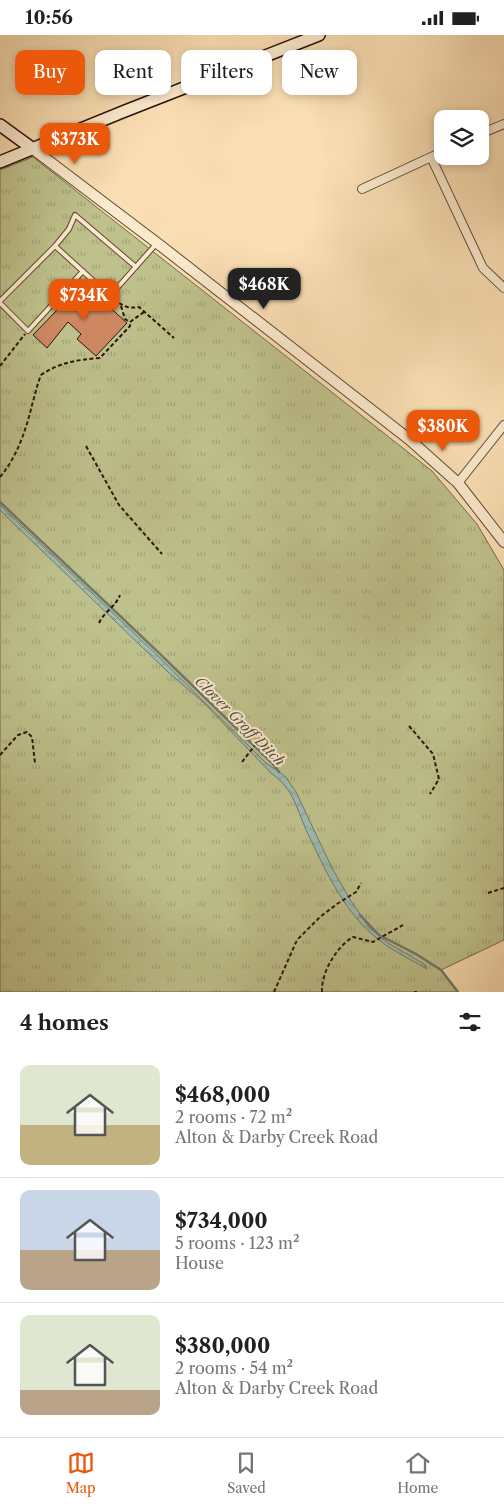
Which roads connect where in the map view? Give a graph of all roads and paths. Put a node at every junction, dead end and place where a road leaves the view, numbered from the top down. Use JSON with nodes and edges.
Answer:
{"nodes":[{"id":1,"x":319,"y":35,"type":"edge"},
{"id":2,"x":504,"y":124,"type":"edge"},
{"id":3,"x":0,"y":125,"type":"edge"},
{"id":4,"x":489,"y":130,"type":"edge"},
{"id":5,"x":33,"y":149,"type":"junction"},
{"id":6,"x":434,"y":156,"type":"edge"},
{"id":7,"x":431,"y":157,"type":"junction"},
{"id":8,"x":0,"y":162,"type":"edge"},
{"id":9,"x":362,"y":189,"type":"dead end"},
{"id":10,"x":157,"y":243,"type":"junction"},
{"id":11,"x":56,"y":246,"type":"junction"},
{"id":12,"x":136,"y":267,"type":"junction"},
{"id":13,"x":84,"y":271,"type":"junction"},
{"id":14,"x":504,"y":288,"type":"edge"},
{"id":15,"x":110,"y":296,"type":"junction"},
{"id":16,"x":0,"y":302,"type":"edge"},
{"id":17,"x":120,"y":305,"type":"junction"},
{"id":18,"x":144,"y":312,"type":"junction"},
{"id":19,"x":130,"y":322,"type":"junction"},
{"id":20,"x":28,"y":331,"type":"junction"},
{"id":21,"x":174,"y":338,"type":"dead end"},
{"id":22,"x":0,"y":366,"type":"edge"},
{"id":23,"x":504,"y":425,"type":"edge"},
{"id":24,"x":86,"y":446,"type":"dead end"},
{"id":25,"x":0,"y":477,"type":"edge"},
{"id":26,"x":458,"y":483,"type":"junction"},
{"id":27,"x":504,"y":542,"type":"edge"},
{"id":28,"x":162,"y":554,"type":"dead end"},
{"id":29,"x":120,"y":595,"type":"dead end"},
{"id":30,"x":99,"y":623,"type":"dead end"},
{"id":31,"x":409,"y":726,"type":"dead end"},
{"id":32,"x":263,"y":731,"type":"dead end"},
{"id":33,"x":0,"y":755,"type":"edge"},
{"id":34,"x":242,"y":761,"type":"dead end"},
{"id":35,"x":35,"y":763,"type":"dead end"},
{"id":36,"x":430,"y":794,"type":"dead end"},
{"id":37,"x":361,"y":883,"type":"dead end"},
{"id":38,"x":504,"y":888,"type":"edge"},
{"id":39,"x":488,"y":893,"type":"dead end"},
{"id":40,"x":403,"y":925,"type":"dead end"},
{"id":41,"x":274,"y":992,"type":"edge"},
{"id":42,"x":322,"y":992,"type":"edge"}],
"edges":[{"from":1,"to":5,"type":"main road"},
{"from":2,"to":4,"type":"street"},
{"from":3,"to":5,"type":"main road"},
{"from":5,"to":8,"type":"main road"},
{"from":5,"to":10,"type":"street"},
{"from":6,"to":7,"type":"street"},
{"from":7,"to":9,"type":"street"},
{"from":7,"to":14,"type":"street"},
{"from":10,"to":12,"type":"lane"},
{"from":10,"to":26,"type":"street"},
{"from":11,"to":12,"type":"lane"},
{"from":11,"to":13,"type":"lane"},
{"from":11,"to":16,"type":"lane"},
{"from":12,"to":15,"type":"lane"},
{"from":13,"to":15,"type":"lane"},
{"from":13,"to":20,"type":"lane"},
{"from":15,"to":17,"type":"path"},
{"from":16,"to":20,"type":"lane"},
{"from":17,"to":18,"type":"path"},
{"from":17,"to":19,"type":"path"},
{"from":18,"to":19,"type":"path"},
{"from":18,"to":21,"type":"path"},
{"from":19,"to":25,"type":"path"},
{"from":20,"to":22,"type":"path"},
{"from":23,"to":26,"type":"street"},
{"from":24,"to":28,"type":"path"},
{"from":26,"to":27,"type":"street"},
{"from":29,"to":30,"type":"path"},
{"from":31,"to":36,"type":"path"},
{"from":32,"to":34,"type":"path"},
{"from":33,"to":35,"type":"path"},
{"from":37,"to":41,"type":"path"},
{"from":38,"to":39,"type":"path"},
{"from":40,"to":42,"type":"path"}]}
